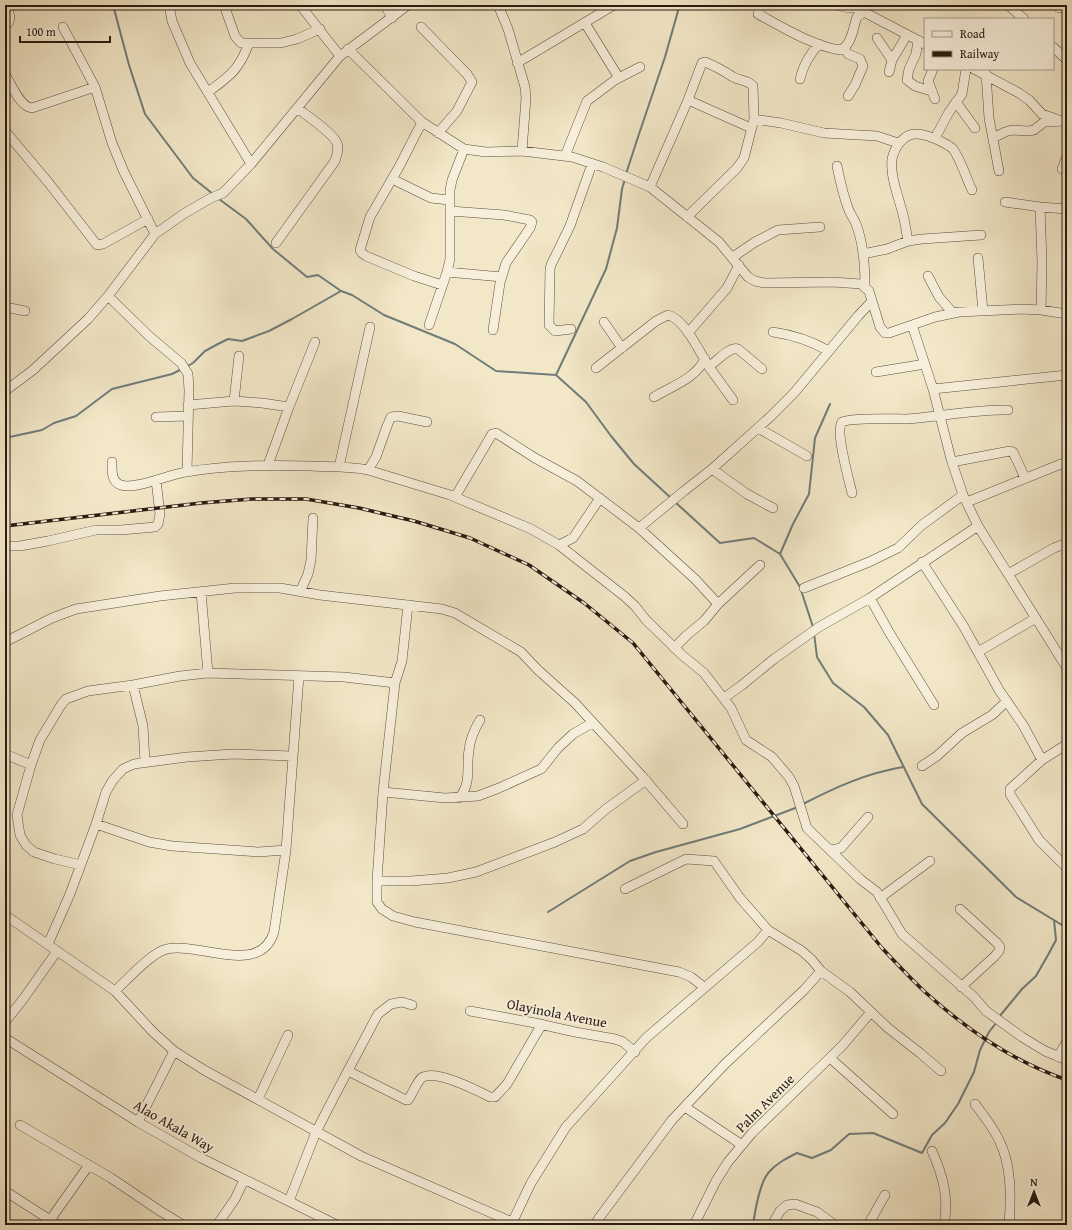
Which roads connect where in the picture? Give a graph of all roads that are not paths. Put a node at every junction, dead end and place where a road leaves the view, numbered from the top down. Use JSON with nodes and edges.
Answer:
{"nodes":[{"id":1,"x":7,"y":5,"type":"edge"},
{"id":2,"x":169,"y":5,"type":"edge"},
{"id":3,"x":224,"y":5,"type":"edge"},
{"id":4,"x":300,"y":5,"type":"edge"},
{"id":5,"x":385,"y":5,"type":"edge"},
{"id":6,"x":408,"y":5,"type":"edge"},
{"id":7,"x":498,"y":5,"type":"edge"},
{"id":8,"x":614,"y":5,"type":"edge"},
{"id":9,"x":761,"y":5,"type":"edge"},
{"id":10,"x":836,"y":5,"type":"edge"},
{"id":11,"x":1008,"y":5,"type":"edge"},
{"id":12,"x":866,"y":8,"type":"edge"},
{"id":13,"x":392,"y":18,"type":"junction"},
{"id":14,"x":1023,"y":18,"type":"edge"},
{"id":15,"x":585,"y":23,"type":"junction"},
{"id":16,"x":5,"y":26,"type":"edge"},
{"id":17,"x":63,"y":27,"type":"dead end"},
{"id":18,"x":421,"y":27,"type":"dead end"},
{"id":19,"x":320,"y":29,"type":"junction"},
{"id":20,"x":907,"y":35,"type":"junction"},
{"id":21,"x":877,"y":38,"type":"dead end"},
{"id":22,"x":922,"y":42,"type":"edge"},
{"id":23,"x":249,"y":43,"type":"junction"},
{"id":24,"x":820,"y":44,"type":"junction"},
{"id":25,"x":1054,"y":47,"type":"edge"},
{"id":26,"x":348,"y":48,"type":"junction"},
{"id":27,"x":844,"y":48,"type":"junction"},
{"id":28,"x":340,"y":56,"type":"junction"},
{"id":29,"x":892,"y":60,"type":"junction"},
{"id":30,"x":1067,"y":60,"type":"edge"},
{"id":31,"x":517,"y":63,"type":"junction"},
{"id":32,"x":640,"y":66,"type":"dead end"},
{"id":33,"x":933,"y":70,"type":"edge"},
{"id":34,"x":966,"y":70,"type":"edge"},
{"id":35,"x":976,"y":70,"type":"edge"},
{"id":36,"x":889,"y":72,"type":"dead end"},
{"id":37,"x":5,"y":74,"type":"edge"},
{"id":38,"x":986,"y":74,"type":"junction"},
{"id":39,"x":619,"y":78,"type":"junction"},
{"id":40,"x":800,"y":79,"type":"dead end"},
{"id":41,"x":95,"y":87,"type":"junction"},
{"id":42,"x":208,"y":92,"type":"junction"},
{"id":43,"x":848,"y":96,"type":"dead end"},
{"id":44,"x":688,"y":100,"type":"junction"},
{"id":45,"x":956,"y":102,"type":"junction"},
{"id":46,"x":296,"y":108,"type":"junction"},
{"id":47,"x":754,"y":119,"type":"junction"},
{"id":48,"x":422,"y":122,"type":"junction"},
{"id":49,"x":1064,"y":122,"type":"edge"},
{"id":50,"x":752,"y":128,"type":"junction"},
{"id":51,"x":975,"y":128,"type":"dead end"},
{"id":52,"x":5,"y":131,"type":"edge"},
{"id":53,"x":438,"y":133,"type":"junction"},
{"id":54,"x":935,"y":138,"type":"junction"},
{"id":55,"x":993,"y":138,"type":"junction"},
{"id":56,"x":898,"y":143,"type":"junction"},
{"id":57,"x":464,"y":149,"type":"junction"},
{"id":58,"x":522,"y":151,"type":"junction"},
{"id":59,"x":564,"y":156,"type":"junction"},
{"id":60,"x":1067,"y":156,"type":"edge"},
{"id":61,"x":251,"y":164,"type":"junction"},
{"id":62,"x":592,"y":164,"type":"junction"},
{"id":63,"x":837,"y":166,"type":"dead end"},
{"id":64,"x":1062,"y":169,"type":"dead end"},
{"id":65,"x":999,"y":171,"type":"dead end"},
{"id":66,"x":392,"y":179,"type":"junction"},
{"id":67,"x":650,"y":187,"type":"junction"},
{"id":68,"x":972,"y":190,"type":"dead end"},
{"id":69,"x":449,"y":200,"type":"junction"},
{"id":70,"x":1005,"y":202,"type":"dead end"},
{"id":71,"x":1040,"y":207,"type":"junction"},
{"id":72,"x":1067,"y":209,"type":"edge"},
{"id":73,"x":450,"y":211,"type":"junction"},
{"id":74,"x":687,"y":217,"type":"junction"},
{"id":75,"x":148,"y":219,"type":"junction"},
{"id":76,"x":820,"y":227,"type":"dead end"},
{"id":77,"x":155,"y":234,"type":"junction"},
{"id":78,"x":981,"y":235,"type":"dead end"},
{"id":79,"x":908,"y":241,"type":"junction"},
{"id":80,"x":276,"y":243,"type":"dead end"},
{"id":81,"x":863,"y":254,"type":"junction"},
{"id":82,"x":733,"y":257,"type":"junction"},
{"id":83,"x":978,"y":258,"type":"dead end"},
{"id":84,"x":739,"y":265,"type":"junction"},
{"id":85,"x":447,"y":272,"type":"junction"},
{"id":86,"x":928,"y":276,"type":"dead end"},
{"id":87,"x":502,"y":277,"type":"junction"},
{"id":88,"x":442,"y":285,"type":"junction"},
{"id":89,"x":865,"y":288,"type":"junction"},
{"id":90,"x":108,"y":296,"type":"junction"},
{"id":91,"x":939,"y":298,"type":"junction"},
{"id":92,"x":872,"y":301,"type":"junction"},
{"id":93,"x":5,"y":307,"type":"edge"},
{"id":94,"x":1041,"y":310,"type":"junction"},
{"id":95,"x":25,"y":311,"type":"dead end"},
{"id":96,"x":983,"y":311,"type":"junction"},
{"id":97,"x":953,"y":314,"type":"junction"},
{"id":98,"x":1067,"y":314,"type":"edge"},
{"id":99,"x":938,"y":316,"type":"junction"},
{"id":100,"x":604,"y":322,"type":"dead end"},
{"id":101,"x":429,"y":325,"type":"dead end"},
{"id":102,"x":912,"y":326,"type":"junction"},
{"id":103,"x":370,"y":327,"type":"dead end"},
{"id":104,"x":571,"y":329,"type":"dead end"},
{"id":105,"x":493,"y":330,"type":"dead end"},
{"id":106,"x":774,"y":332,"type":"dead end"},
{"id":107,"x":688,"y":333,"type":"junction"},
{"id":108,"x":315,"y":342,"type":"dead end"},
{"id":109,"x":622,"y":348,"type":"junction"},
{"id":110,"x":829,"y":352,"type":"junction"},
{"id":111,"x":239,"y":356,"type":"dead end"},
{"id":112,"x":707,"y":362,"type":"junction"},
{"id":113,"x":925,"y":364,"type":"junction"},
{"id":114,"x":596,"y":368,"type":"dead end"},
{"id":115,"x":762,"y":369,"type":"dead end"},
{"id":116,"x":876,"y":372,"type":"dead end"},
{"id":117,"x":1067,"y":375,"type":"edge"},
{"id":118,"x":933,"y":389,"type":"junction"},
{"id":119,"x":5,"y":391,"type":"edge"},
{"id":120,"x":654,"y":397,"type":"dead end"},
{"id":121,"x":733,"y":400,"type":"dead end"},
{"id":122,"x":234,"y":401,"type":"junction"},
{"id":123,"x":188,"y":405,"type":"junction"},
{"id":124,"x":289,"y":407,"type":"junction"},
{"id":125,"x":1008,"y":410,"type":"dead end"},
{"id":126,"x":940,"y":415,"type":"junction"},
{"id":127,"x":156,"y":416,"type":"dead end"},
{"id":128,"x":188,"y":416,"type":"junction"},
{"id":129,"x":427,"y":422,"type":"dead end"},
{"id":130,"x":758,"y":428,"type":"junction"},
{"id":131,"x":807,"y":456,"type":"dead end"},
{"id":132,"x":112,"y":462,"type":"dead end"},
{"id":133,"x":952,"y":462,"type":"junction"},
{"id":134,"x":1067,"y":463,"type":"edge"},
{"id":135,"x":268,"y":465,"type":"junction"},
{"id":136,"x":339,"y":467,"type":"junction"},
{"id":137,"x":712,"y":469,"type":"junction"},
{"id":138,"x":368,"y":470,"type":"junction"},
{"id":139,"x":187,"y":472,"type":"junction"},
{"id":140,"x":1025,"y":478,"type":"junction"},
{"id":141,"x":156,"y":480,"type":"junction"},
{"id":142,"x":852,"y":493,"type":"dead end"},
{"id":143,"x":454,"y":497,"type":"junction"},
{"id":144,"x":600,"y":498,"type":"junction"},
{"id":145,"x":965,"y":499,"type":"junction"},
{"id":146,"x":773,"y":508,"type":"dead end"},
{"id":147,"x":313,"y":518,"type":"dead end"},
{"id":148,"x":978,"y":526,"type":"junction"},
{"id":149,"x":639,"y":528,"type":"junction"},
{"id":150,"x":559,"y":545,"type":"junction"},
{"id":151,"x":1066,"y":545,"type":"edge"},
{"id":152,"x":5,"y":546,"type":"edge"},
{"id":153,"x":922,"y":562,"type":"junction"},
{"id":154,"x":760,"y":565,"type":"dead end"},
{"id":155,"x":1008,"y":574,"type":"junction"},
{"id":156,"x":804,"y":588,"type":"dead end"},
{"id":157,"x":201,"y":592,"type":"junction"},
{"id":158,"x":300,"y":592,"type":"junction"},
{"id":159,"x":870,"y":598,"type":"junction"},
{"id":160,"x":718,"y":604,"type":"junction"},
{"id":161,"x":408,"y":605,"type":"junction"},
{"id":162,"x":1036,"y":618,"type":"junction"},
{"id":163,"x":5,"y":642,"type":"edge"},
{"id":164,"x":674,"y":648,"type":"junction"},
{"id":165,"x":978,"y":652,"type":"junction"},
{"id":166,"x":1067,"y":668,"type":"edge"},
{"id":167,"x":208,"y":673,"type":"junction"},
{"id":168,"x":299,"y":676,"type":"junction"},
{"id":169,"x":395,"y":683,"type":"junction"},
{"id":170,"x":133,"y":685,"type":"junction"},
{"id":171,"x":724,"y":698,"type":"junction"},
{"id":172,"x":1007,"y":701,"type":"junction"},
{"id":173,"x":934,"y":705,"type":"dead end"},
{"id":174,"x":480,"y":720,"type":"dead end"},
{"id":175,"x":592,"y":722,"type":"junction"},
{"id":176,"x":1067,"y":744,"type":"edge"},
{"id":177,"x":5,"y":754,"type":"edge"},
{"id":178,"x":293,"y":756,"type":"junction"},
{"id":179,"x":1042,"y":760,"type":"junction"},
{"id":180,"x":145,"y":762,"type":"junction"},
{"id":181,"x":31,"y":765,"type":"junction"},
{"id":182,"x":922,"y":766,"type":"dead end"},
{"id":183,"x":646,"y":780,"type":"junction"},
{"id":184,"x":383,"y":792,"type":"junction"},
{"id":185,"x":459,"y":798,"type":"junction"},
{"id":186,"x":868,"y":817,"type":"dead end"},
{"id":187,"x":96,"y":824,"type":"junction"},
{"id":188,"x":683,"y":824,"type":"dead end"},
{"id":189,"x":286,"y":850,"type":"junction"},
{"id":190,"x":831,"y":850,"type":"junction"},
{"id":191,"x":930,"y":861,"type":"dead end"},
{"id":192,"x":81,"y":865,"type":"junction"},
{"id":193,"x":1067,"y":868,"type":"edge"},
{"id":194,"x":377,"y":881,"type":"junction"},
{"id":195,"x":625,"y":889,"type":"dead end"},
{"id":196,"x":880,"y":898,"type":"junction"},
{"id":197,"x":960,"y":909,"type":"dead end"},
{"id":198,"x":5,"y":915,"type":"edge"},
{"id":199,"x":768,"y":930,"type":"junction"},
{"id":200,"x":48,"y":944,"type":"junction"},
{"id":201,"x":57,"y":951,"type":"junction"},
{"id":202,"x":821,"y":971,"type":"junction"},
{"id":203,"x":704,"y":987,"type":"junction"},
{"id":204,"x":961,"y":987,"type":"junction"},
{"id":205,"x":115,"y":991,"type":"junction"},
{"id":206,"x":412,"y":1005,"type":"dead end"},
{"id":207,"x":470,"y":1011,"type":"dead end"},
{"id":208,"x":871,"y":1012,"type":"junction"},
{"id":209,"x":5,"y":1022,"type":"edge"},
{"id":210,"x":542,"y":1024,"type":"junction"},
{"id":211,"x":288,"y":1035,"type":"dead end"},
{"id":212,"x":5,"y":1038,"type":"edge"},
{"id":213,"x":1067,"y":1041,"type":"edge"},
{"id":214,"x":174,"y":1051,"type":"junction"},
{"id":215,"x":635,"y":1052,"type":"junction"},
{"id":216,"x":830,"y":1058,"type":"junction"},
{"id":217,"x":1063,"y":1058,"type":"edge"},
{"id":218,"x":348,"y":1071,"type":"junction"},
{"id":219,"x":940,"y":1071,"type":"dead end"},
{"id":220,"x":258,"y":1099,"type":"junction"},
{"id":221,"x":975,"y":1104,"type":"dead end"},
{"id":222,"x":685,"y":1107,"type":"junction"},
{"id":223,"x":893,"y":1114,"type":"dead end"},
{"id":224,"x":138,"y":1122,"type":"junction"},
{"id":225,"x":20,"y":1125,"type":"dead end"},
{"id":226,"x":316,"y":1132,"type":"junction"},
{"id":227,"x":742,"y":1145,"type":"junction"},
{"id":228,"x":932,"y":1151,"type":"dead end"},
{"id":229,"x":88,"y":1165,"type":"junction"},
{"id":230,"x":244,"y":1180,"type":"junction"},
{"id":231,"x":5,"y":1191,"type":"edge"},
{"id":232,"x":885,"y":1195,"type":"dead end"},
{"id":233,"x":290,"y":1201,"type":"junction"},
{"id":234,"x":54,"y":1223,"type":"edge"},
{"id":235,"x":511,"y":1223,"type":"edge"},
{"id":236,"x":183,"y":1225,"type":"edge"},
{"id":237,"x":217,"y":1225,"type":"edge"},
{"id":238,"x":337,"y":1225,"type":"edge"},
{"id":239,"x":595,"y":1225,"type":"edge"},
{"id":240,"x":694,"y":1225,"type":"edge"},
{"id":241,"x":772,"y":1225,"type":"edge"},
{"id":242,"x":835,"y":1225,"type":"edge"},
{"id":243,"x":868,"y":1225,"type":"edge"},
{"id":244,"x":944,"y":1225,"type":"edge"},
{"id":245,"x":1009,"y":1225,"type":"edge"}],
"edges":[{"from":1,"to":16,"type":"street"},
{"from":2,"to":42,"type":"street"},
{"from":3,"to":23,"type":"street"},
{"from":4,"to":19,"type":"street"},
{"from":5,"to":13,"type":"street"},
{"from":6,"to":13,"type":"street"},
{"from":7,"to":31,"type":"street"},
{"from":8,"to":15,"type":"street"},
{"from":9,"to":24,"type":"street"},
{"from":10,"to":12,"type":"street"},
{"from":11,"to":14,"type":"street"},
{"from":12,"to":20,"type":"street"},
{"from":12,"to":27,"type":"street"},
{"from":13,"to":26,"type":"street"},
{"from":15,"to":31,"type":"street"},
{"from":15,"to":39,"type":"street"},
{"from":17,"to":41,"type":"street"},
{"from":18,"to":53,"type":"street"},
{"from":19,"to":23,"type":"street"},
{"from":19,"to":28,"type":"street"},
{"from":20,"to":22,"type":"street"},
{"from":20,"to":29,"type":"street"},
{"from":21,"to":29,"type":"street"},
{"from":22,"to":33,"type":"street"},
{"from":23,"to":42,"type":"street"},
{"from":24,"to":27,"type":"street"},
{"from":24,"to":40,"type":"street"},
{"from":25,"to":30,"type":"street"},
{"from":26,"to":28,"type":"street"},
{"from":26,"to":48,"type":"street"},
{"from":27,"to":43,"type":"street"},
{"from":28,"to":46,"type":"street"},
{"from":29,"to":36,"type":"street"},
{"from":31,"to":58,"type":"street"},
{"from":32,"to":39,"type":"street"},
{"from":34,"to":45,"type":"street"},
{"from":35,"to":38,"type":"street"},
{"from":37,"to":41,"type":"street"},
{"from":38,"to":49,"type":"street"},
{"from":38,"to":55,"type":"street"},
{"from":39,"to":59,"type":"street"},
{"from":41,"to":75,"type":"street"},
{"from":42,"to":61,"type":"street"},
{"from":44,"to":47,"type":"street"},
{"from":44,"to":50,"type":"street"},
{"from":44,"to":67,"type":"street"},
{"from":45,"to":51,"type":"street"},
{"from":45,"to":54,"type":"street"},
{"from":46,"to":61,"type":"street"},
{"from":46,"to":80,"type":"street"},
{"from":47,"to":50,"type":"street"},
{"from":47,"to":56,"type":"street"},
{"from":48,"to":53,"type":"street"},
{"from":48,"to":66,"type":"street"},
{"from":49,"to":55,"type":"street"},
{"from":50,"to":74,"type":"street"},
{"from":52,"to":75,"type":"street"},
{"from":53,"to":57,"type":"street"},
{"from":54,"to":56,"type":"street"},
{"from":54,"to":68,"type":"street"},
{"from":55,"to":65,"type":"street"},
{"from":56,"to":79,"type":"street"},
{"from":57,"to":58,"type":"street"},
{"from":57,"to":69,"type":"street"},
{"from":58,"to":59,"type":"street"},
{"from":59,"to":62,"type":"street"},
{"from":60,"to":64,"type":"street"},
{"from":61,"to":77,"type":"street"},
{"from":62,"to":67,"type":"street"},
{"from":62,"to":104,"type":"street"},
{"from":63,"to":81,"type":"street"},
{"from":66,"to":69,"type":"street"},
{"from":66,"to":88,"type":"street"},
{"from":67,"to":74,"type":"street"},
{"from":69,"to":73,"type":"street"},
{"from":70,"to":71,"type":"street"},
{"from":71,"to":72,"type":"street"},
{"from":71,"to":94,"type":"street"},
{"from":73,"to":85,"type":"street"},
{"from":73,"to":87,"type":"street"},
{"from":74,"to":82,"type":"street"},
{"from":75,"to":77,"type":"street"},
{"from":76,"to":82,"type":"street"},
{"from":77,"to":90,"type":"street"},
{"from":78,"to":79,"type":"street"},
{"from":79,"to":81,"type":"street"},
{"from":81,"to":89,"type":"street"},
{"from":82,"to":84,"type":"street"},
{"from":83,"to":96,"type":"street"},
{"from":84,"to":89,"type":"street"},
{"from":84,"to":107,"type":"street"},
{"from":85,"to":87,"type":"street"},
{"from":85,"to":88,"type":"street"},
{"from":86,"to":91,"type":"street"},
{"from":87,"to":105,"type":"street"},
{"from":88,"to":101,"type":"street"},
{"from":89,"to":92,"type":"street"},
{"from":90,"to":119,"type":"street"},
{"from":90,"to":123,"type":"street"},
{"from":91,"to":97,"type":"street"},
{"from":91,"to":99,"type":"street"},
{"from":92,"to":102,"type":"street"},
{"from":92,"to":110,"type":"street"},
{"from":93,"to":95,"type":"street"},
{"from":94,"to":96,"type":"street"},
{"from":94,"to":98,"type":"street"},
{"from":96,"to":97,"type":"street"},
{"from":97,"to":99,"type":"street"},
{"from":99,"to":102,"type":"street"},
{"from":100,"to":109,"type":"street"},
{"from":102,"to":113,"type":"street"},
{"from":103,"to":136,"type":"street"},
{"from":106,"to":110,"type":"street"},
{"from":107,"to":109,"type":"street"},
{"from":107,"to":112,"type":"street"},
{"from":108,"to":124,"type":"street"},
{"from":109,"to":114,"type":"street"},
{"from":110,"to":130,"type":"street"},
{"from":111,"to":122,"type":"street"},
{"from":112,"to":115,"type":"street"},
{"from":112,"to":120,"type":"street"},
{"from":112,"to":121,"type":"street"},
{"from":113,"to":116,"type":"street"},
{"from":113,"to":118,"type":"street"},
{"from":117,"to":118,"type":"street"},
{"from":118,"to":126,"type":"street"},
{"from":122,"to":123,"type":"street"},
{"from":122,"to":124,"type":"street"},
{"from":123,"to":128,"type":"street"},
{"from":124,"to":135,"type":"street"},
{"from":125,"to":126,"type":"street"},
{"from":126,"to":133,"type":"street"},
{"from":126,"to":142,"type":"street"},
{"from":127,"to":128,"type":"street"},
{"from":128,"to":139,"type":"street"},
{"from":129,"to":138,"type":"street"},
{"from":130,"to":131,"type":"street"},
{"from":130,"to":137,"type":"street"},
{"from":132,"to":141,"type":"street"},
{"from":133,"to":140,"type":"street"},
{"from":133,"to":145,"type":"street"},
{"from":134,"to":140,"type":"street"},
{"from":135,"to":136,"type":"street"},
{"from":135,"to":139,"type":"street"},
{"from":136,"to":138,"type":"street"},
{"from":137,"to":146,"type":"street"},
{"from":137,"to":149,"type":"street"},
{"from":138,"to":143,"type":"street"},
{"from":139,"to":141,"type":"street"},
{"from":140,"to":145,"type":"street"},
{"from":141,"to":152,"type":"street"},
{"from":143,"to":144,"type":"street"},
{"from":143,"to":150,"type":"street"},
{"from":144,"to":149,"type":"street"},
{"from":144,"to":150,"type":"street"},
{"from":145,"to":148,"type":"street"},
{"from":145,"to":156,"type":"street"},
{"from":147,"to":158,"type":"street"},
{"from":148,"to":153,"type":"street"},
{"from":148,"to":155,"type":"street"},
{"from":149,"to":160,"type":"street"},
{"from":150,"to":164,"type":"street"},
{"from":151,"to":155,"type":"street"},
{"from":153,"to":159,"type":"street"},
{"from":153,"to":165,"type":"street"},
{"from":154,"to":160,"type":"street"},
{"from":155,"to":162,"type":"street"},
{"from":157,"to":158,"type":"street"},
{"from":157,"to":163,"type":"street"},
{"from":157,"to":167,"type":"street"},
{"from":158,"to":161,"type":"street"},
{"from":159,"to":171,"type":"street"},
{"from":159,"to":173,"type":"street"},
{"from":160,"to":164,"type":"street"},
{"from":161,"to":169,"type":"street"},
{"from":161,"to":175,"type":"street"},
{"from":162,"to":165,"type":"street"},
{"from":162,"to":166,"type":"street"},
{"from":164,"to":171,"type":"street"},
{"from":165,"to":172,"type":"street"},
{"from":167,"to":168,"type":"street"},
{"from":167,"to":170,"type":"street"},
{"from":168,"to":169,"type":"street"},
{"from":168,"to":178,"type":"street"},
{"from":169,"to":184,"type":"street"},
{"from":170,"to":180,"type":"street"},
{"from":170,"to":181,"type":"street"},
{"from":171,"to":190,"type":"street"},
{"from":172,"to":179,"type":"street"},
{"from":172,"to":182,"type":"street"},
{"from":174,"to":185,"type":"street"},
{"from":175,"to":183,"type":"street"},
{"from":175,"to":185,"type":"street"},
{"from":176,"to":179,"type":"street"},
{"from":177,"to":181,"type":"street"},
{"from":178,"to":180,"type":"street"},
{"from":178,"to":189,"type":"street"},
{"from":179,"to":193,"type":"street"},
{"from":180,"to":187,"type":"street"},
{"from":181,"to":192,"type":"street"},
{"from":183,"to":188,"type":"street"},
{"from":183,"to":194,"type":"street"},
{"from":184,"to":185,"type":"street"},
{"from":184,"to":194,"type":"street"},
{"from":186,"to":190,"type":"street"},
{"from":187,"to":189,"type":"street"},
{"from":187,"to":192,"type":"street"},
{"from":189,"to":205,"type":"street"},
{"from":190,"to":196,"type":"street"},
{"from":191,"to":196,"type":"street"},
{"from":192,"to":200,"type":"street"},
{"from":194,"to":203,"type":"street"},
{"from":195,"to":199,"type":"street"},
{"from":196,"to":204,"type":"street"},
{"from":197,"to":204,"type":"street"},
{"from":198,"to":200,"type":"street"},
{"from":199,"to":202,"type":"street"},
{"from":199,"to":203,"type":"street"},
{"from":200,"to":201,"type":"street"},
{"from":201,"to":205,"type":"street"},
{"from":201,"to":209,"type":"street"},
{"from":202,"to":208,"type":"street"},
{"from":202,"to":222,"type":"street"},
{"from":203,"to":215,"type":"street"},
{"from":204,"to":217,"type":"street"},
{"from":205,"to":214,"type":"street"},
{"from":206,"to":218,"type":"street"},
{"from":207,"to":210,"type":"street","name":"Olayinola Avenue"},
{"from":208,"to":216,"type":"street","name":"Palm Avenue"},
{"from":208,"to":219,"type":"street"},
{"from":210,"to":215,"type":"street","name":"Olayinola Avenue"},
{"from":210,"to":218,"type":"street"},
{"from":211,"to":220,"type":"street"},
{"from":212,"to":224,"type":"street","name":"Alao Akala Way"},
{"from":213,"to":217,"type":"street"},
{"from":214,"to":220,"type":"street"},
{"from":214,"to":224,"type":"street"},
{"from":215,"to":235,"type":"street"},
{"from":216,"to":223,"type":"street"},
{"from":216,"to":227,"type":"street","name":"Palm Avenue"},
{"from":218,"to":226,"type":"street"},
{"from":220,"to":226,"type":"street"},
{"from":221,"to":245,"type":"street"},
{"from":222,"to":227,"type":"street"},
{"from":222,"to":239,"type":"street"},
{"from":224,"to":230,"type":"street","name":"Alao Akala Way"},
{"from":225,"to":229,"type":"street"},
{"from":226,"to":233,"type":"street"},
{"from":226,"to":235,"type":"street"},
{"from":227,"to":240,"type":"street","name":"Palm Avenue"},
{"from":228,"to":244,"type":"street"},
{"from":229,"to":234,"type":"street"},
{"from":229,"to":236,"type":"street"},
{"from":230,"to":233,"type":"street","name":"Alao Akala Way"},
{"from":230,"to":237,"type":"street"},
{"from":231,"to":234,"type":"street"},
{"from":232,"to":243,"type":"street"},
{"from":233,"to":238,"type":"street","name":"Alao Akala Way"},
{"from":241,"to":242,"type":"street"}]}
